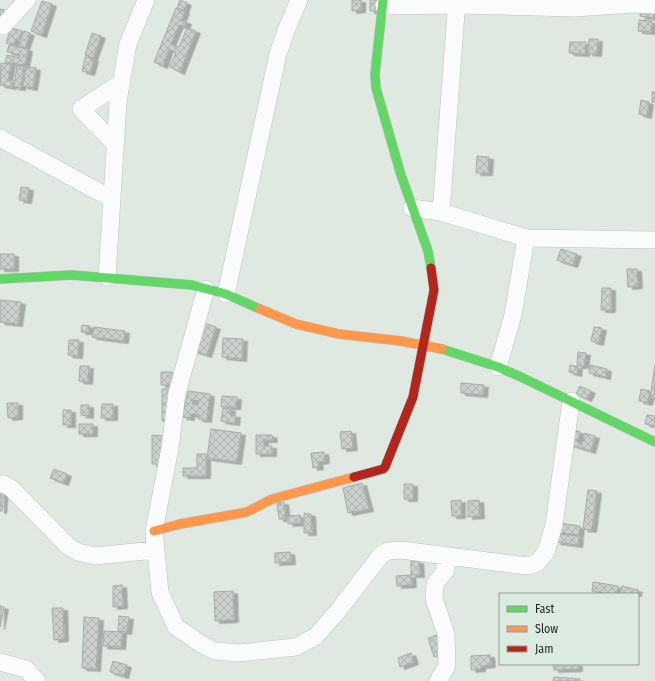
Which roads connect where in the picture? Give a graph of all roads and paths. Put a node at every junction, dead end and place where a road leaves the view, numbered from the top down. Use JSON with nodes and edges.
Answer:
{"nodes":[{"id":1,"x":27,"y":0,"type":"edge"},
{"id":2,"x":146,"y":0,"type":"edge"},
{"id":3,"x":299,"y":0,"type":"edge"},
{"id":4,"x":635,"y":2,"type":"edge"},
{"id":5,"x":383,"y":3,"type":"edge"},
{"id":6,"x":458,"y":3,"type":"edge"},
{"id":7,"x":575,"y":4,"type":"edge"},
{"id":8,"x":655,"y":5,"type":"edge"},
{"id":9,"x":0,"y":26,"type":"edge"},
{"id":10,"x":121,"y":83,"type":"junction"},
{"id":11,"x":0,"y":138,"type":"edge"},
{"id":12,"x":115,"y":144,"type":"junction"},
{"id":13,"x":112,"y":199,"type":"junction"},
{"id":14,"x":412,"y":208,"type":"junction"},
{"id":15,"x":441,"y":212,"type":"junction"},
{"id":16,"x":526,"y":238,"type":"junction"},
{"id":17,"x":655,"y":240,"type":"edge"},
{"id":18,"x":107,"y":277,"type":"junction"},
{"id":19,"x":0,"y":279,"type":"edge"},
{"id":20,"x":206,"y":288,"type":"junction"},
{"id":21,"x":226,"y":294,"type":"junction"},
{"id":22,"x":423,"y":345,"type":"junction"},
{"id":23,"x":498,"y":367,"type":"junction"},
{"id":24,"x":571,"y":401,"type":"junction"},
{"id":25,"x":655,"y":442,"type":"edge"},
{"id":26,"x":0,"y":484,"type":"edge"},
{"id":27,"x":154,"y":531,"type":"junction"},
{"id":28,"x":442,"y":555,"type":"junction"},
{"id":29,"x":0,"y":662,"type":"edge"},
{"id":30,"x":37,"y":681,"type":"edge"},
{"id":31,"x":438,"y":681,"type":"edge"}],
"edges":[{"from":1,"to":9,"type":"street"},
{"from":2,"to":10,"type":"street"},
{"from":3,"to":21,"type":"street"},
{"from":4,"to":7,"type":"street"},
{"from":4,"to":8,"type":"street"},
{"from":5,"to":6,"type":"street"},
{"from":5,"to":14,"type":"street"},
{"from":6,"to":7,"type":"street"},
{"from":6,"to":15,"type":"street"},
{"from":10,"to":12,"type":"street"},
{"from":10,"to":12,"type":"street"},
{"from":11,"to":13,"type":"street"},
{"from":12,"to":13,"type":"street"},
{"from":13,"to":18,"type":"street"},
{"from":14,"to":15,"type":"street"},
{"from":14,"to":22,"type":"street"},
{"from":15,"to":16,"type":"street"},
{"from":16,"to":17,"type":"street"},
{"from":16,"to":23,"type":"street"},
{"from":18,"to":19,"type":"street"},
{"from":18,"to":20,"type":"street"},
{"from":20,"to":21,"type":"street"},
{"from":20,"to":27,"type":"street"},
{"from":21,"to":22,"type":"street"},
{"from":22,"to":23,"type":"street"},
{"from":22,"to":27,"type":"street"},
{"from":23,"to":24,"type":"street"},
{"from":24,"to":25,"type":"street"},
{"from":24,"to":28,"type":"street"},
{"from":26,"to":27,"type":"street"},
{"from":27,"to":28,"type":"street"},
{"from":28,"to":31,"type":"street"},
{"from":29,"to":30,"type":"street"}]}
